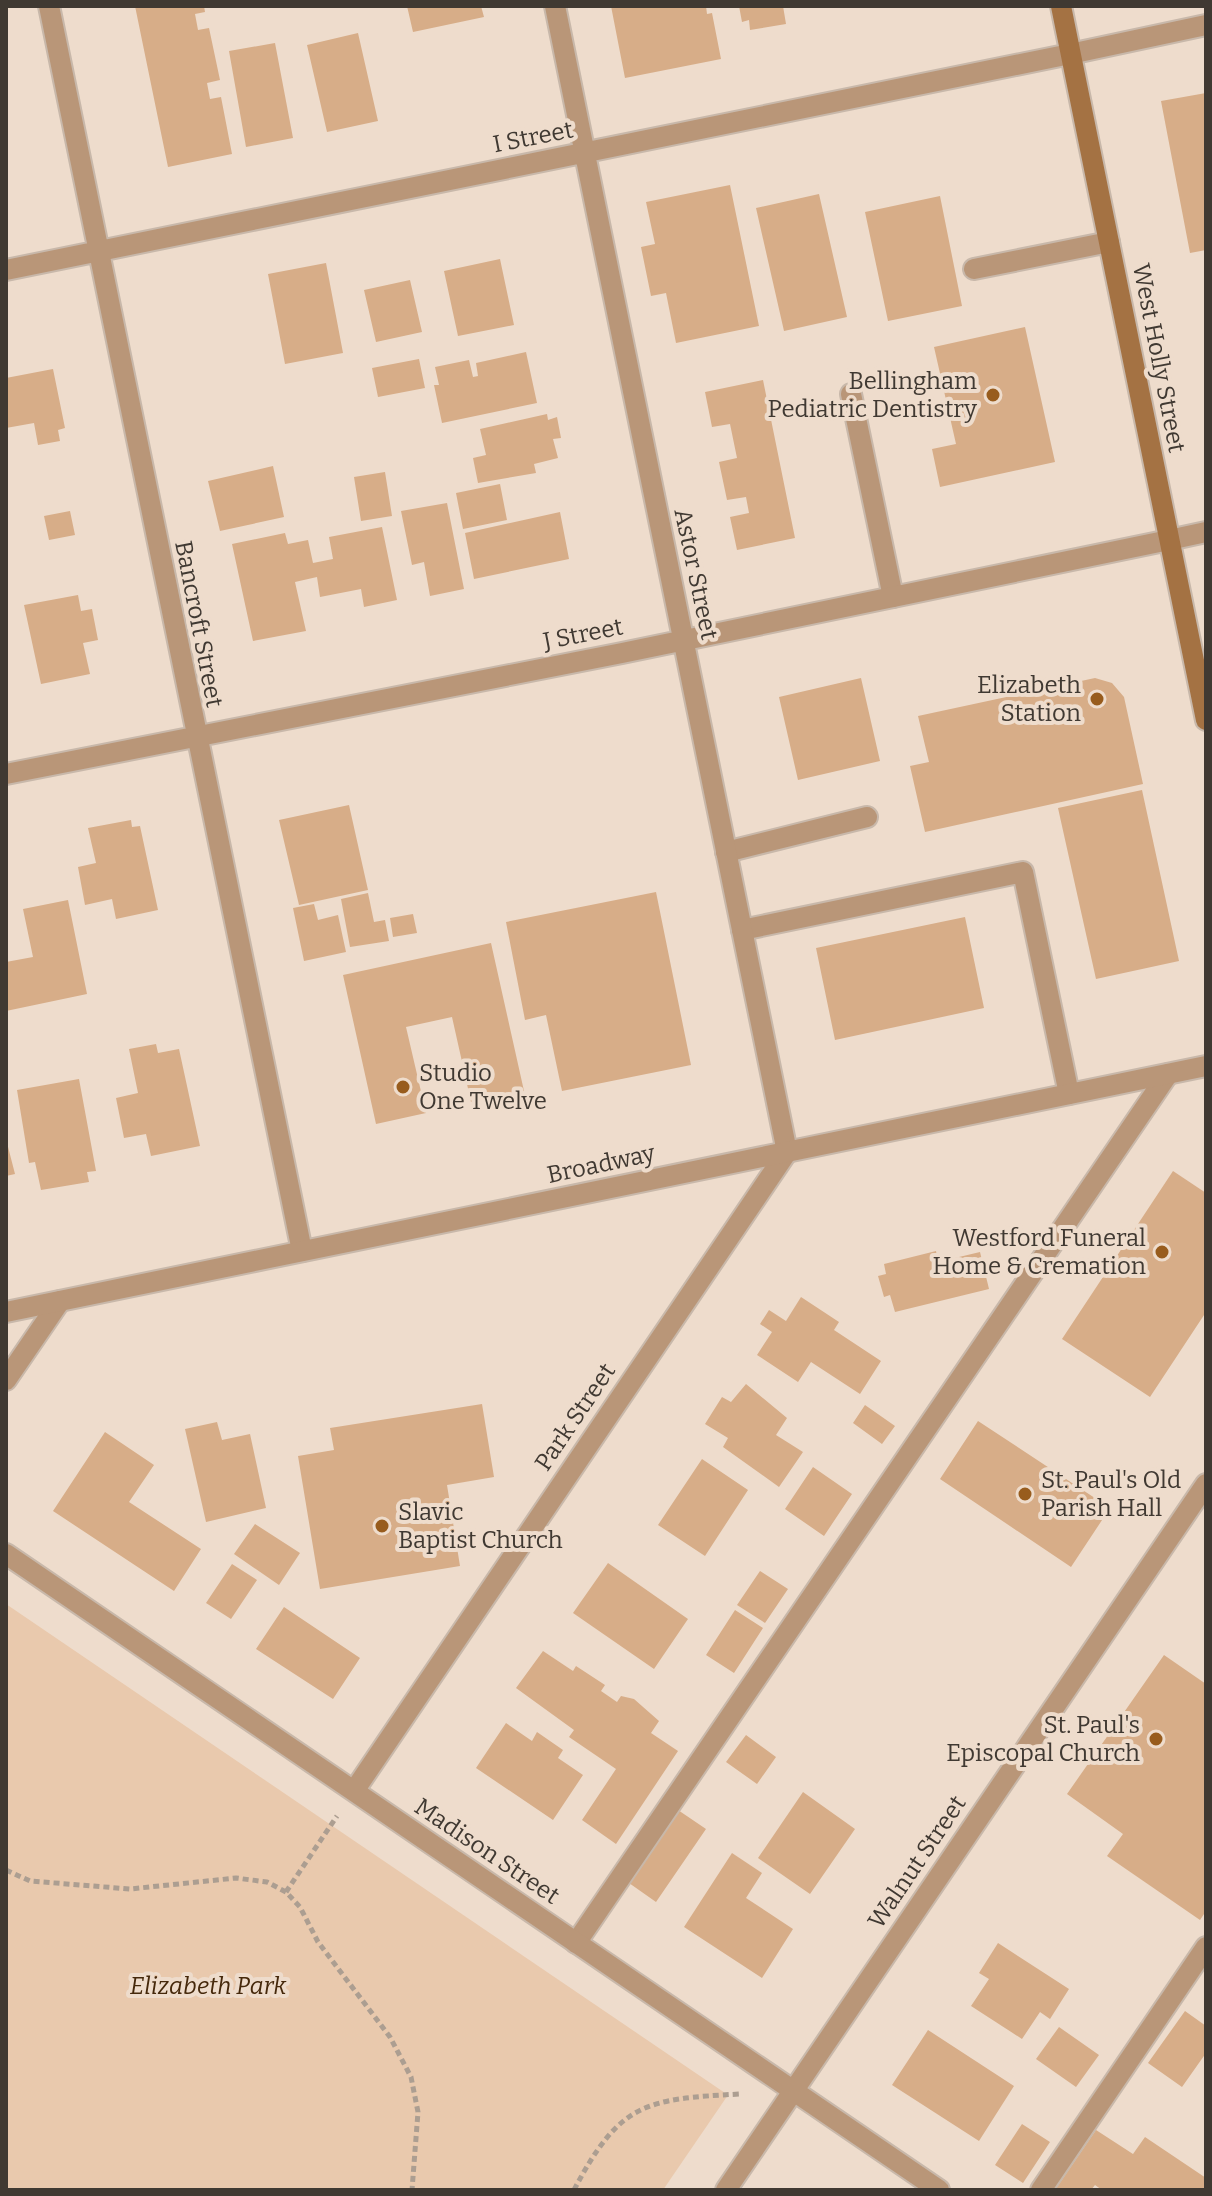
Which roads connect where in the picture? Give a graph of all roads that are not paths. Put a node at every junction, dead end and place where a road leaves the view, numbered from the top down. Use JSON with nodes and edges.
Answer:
{"nodes":[{"id":1,"x":49,"y":6,"type":"edge"},
{"id":2,"x":555,"y":6,"type":"edge"},
{"id":3,"x":1061,"y":6,"type":"edge"},
{"id":4,"x":1206,"y":25,"type":"edge"},
{"id":5,"x":1070,"y":54,"type":"junction"},
{"id":6,"x":584,"y":153,"type":"junction"},
{"id":7,"x":1109,"y":242,"type":"junction"},
{"id":8,"x":97,"y":252,"type":"junction"},
{"id":9,"x":974,"y":269,"type":"dead end"},
{"id":10,"x":6,"y":270,"type":"edge"},
{"id":11,"x":851,"y":394,"type":"dead end"},
{"id":12,"x":1206,"y":532,"type":"edge"},
{"id":13,"x":1169,"y":540,"type":"junction"},
{"id":14,"x":893,"y":597,"type":"junction"},
{"id":15,"x":683,"y":641,"type":"junction"},
{"id":16,"x":1206,"y":720,"type":"edge"},
{"id":17,"x":195,"y":737,"type":"junction"},
{"id":18,"x":6,"y":774,"type":"edge"},
{"id":19,"x":867,"y":817,"type":"dead end"},
{"id":20,"x":726,"y":852,"type":"junction"},
{"id":21,"x":742,"y":930,"type":"junction"},
{"id":22,"x":1206,"y":1066,"type":"edge"},
{"id":23,"x":1168,"y":1074,"type":"junction"},
{"id":24,"x":1069,"y":1094,"type":"junction"},
{"id":25,"x":787,"y":1152,"type":"junction"},
{"id":26,"x":302,"y":1251,"type":"junction"},
{"id":27,"x":60,"y":1301,"type":"junction"},
{"id":28,"x":6,"y":1312,"type":"edge"},
{"id":29,"x":6,"y":1380,"type":"edge"},
{"id":30,"x":1206,"y":1484,"type":"edge"},
{"id":31,"x":6,"y":1554,"type":"edge"},
{"id":32,"x":354,"y":1791,"type":"junction"},
{"id":33,"x":576,"y":1943,"type":"junction"},
{"id":34,"x":1206,"y":1947,"type":"edge"},
{"id":35,"x":793,"y":2091,"type":"junction"},
{"id":36,"x":726,"y":2190,"type":"edge"},
{"id":37,"x":939,"y":2190,"type":"edge"},
{"id":38,"x":1041,"y":2190,"type":"edge"}],
"edges":[{"from":1,"to":8,"type":"street","name":"Bancroft Street"},
{"from":2,"to":6,"type":"street","name":"Astor Street"},
{"from":3,"to":5,"type":"main road","name":"West Holly Street"},
{"from":4,"to":5,"type":"street","name":"I Street"},
{"from":5,"to":6,"type":"street","name":"I Street"},
{"from":5,"to":7,"type":"main road","name":"West Holly Street"},
{"from":6,"to":8,"type":"street","name":"I Street"},
{"from":6,"to":15,"type":"street","name":"Astor Street"},
{"from":7,"to":9,"type":"street"},
{"from":7,"to":13,"type":"main road","name":"West Holly Street"},
{"from":8,"to":10,"type":"street","name":"I Street"},
{"from":8,"to":17,"type":"street","name":"Bancroft Street"},
{"from":11,"to":14,"type":"street"},
{"from":12,"to":13,"type":"street","name":"J Street"},
{"from":13,"to":14,"type":"street","name":"J Street"},
{"from":13,"to":16,"type":"main road","name":"West Holly Street"},
{"from":14,"to":15,"type":"street","name":"J Street"},
{"from":15,"to":17,"type":"street","name":"J Street"},
{"from":15,"to":20,"type":"street","name":"Astor Street"},
{"from":17,"to":18,"type":"street","name":"J Street"},
{"from":17,"to":26,"type":"street","name":"Bancroft Street"},
{"from":19,"to":20,"type":"street"},
{"from":20,"to":21,"type":"street","name":"Astor Street"},
{"from":21,"to":24,"type":"street"},
{"from":21,"to":25,"type":"street","name":"Astor Street"},
{"from":22,"to":23,"type":"street","name":"Broadway"},
{"from":23,"to":24,"type":"street","name":"Broadway"},
{"from":23,"to":33,"type":"street"},
{"from":24,"to":25,"type":"street","name":"Broadway"},
{"from":25,"to":26,"type":"street","name":"Broadway"},
{"from":25,"to":32,"type":"street","name":"Park Street"},
{"from":26,"to":27,"type":"street","name":"Broadway"},
{"from":27,"to":28,"type":"street","name":"Broadway"},
{"from":27,"to":29,"type":"street"},
{"from":30,"to":35,"type":"street","name":"Walnut Street"},
{"from":31,"to":32,"type":"street","name":"Madison Street"},
{"from":32,"to":33,"type":"street","name":"Madison Street"},
{"from":33,"to":35,"type":"street","name":"Madison Street"},
{"from":34,"to":38,"type":"street"},
{"from":35,"to":36,"type":"street","name":"Walnut Street"},
{"from":35,"to":37,"type":"street","name":"Madison Street"}]}
